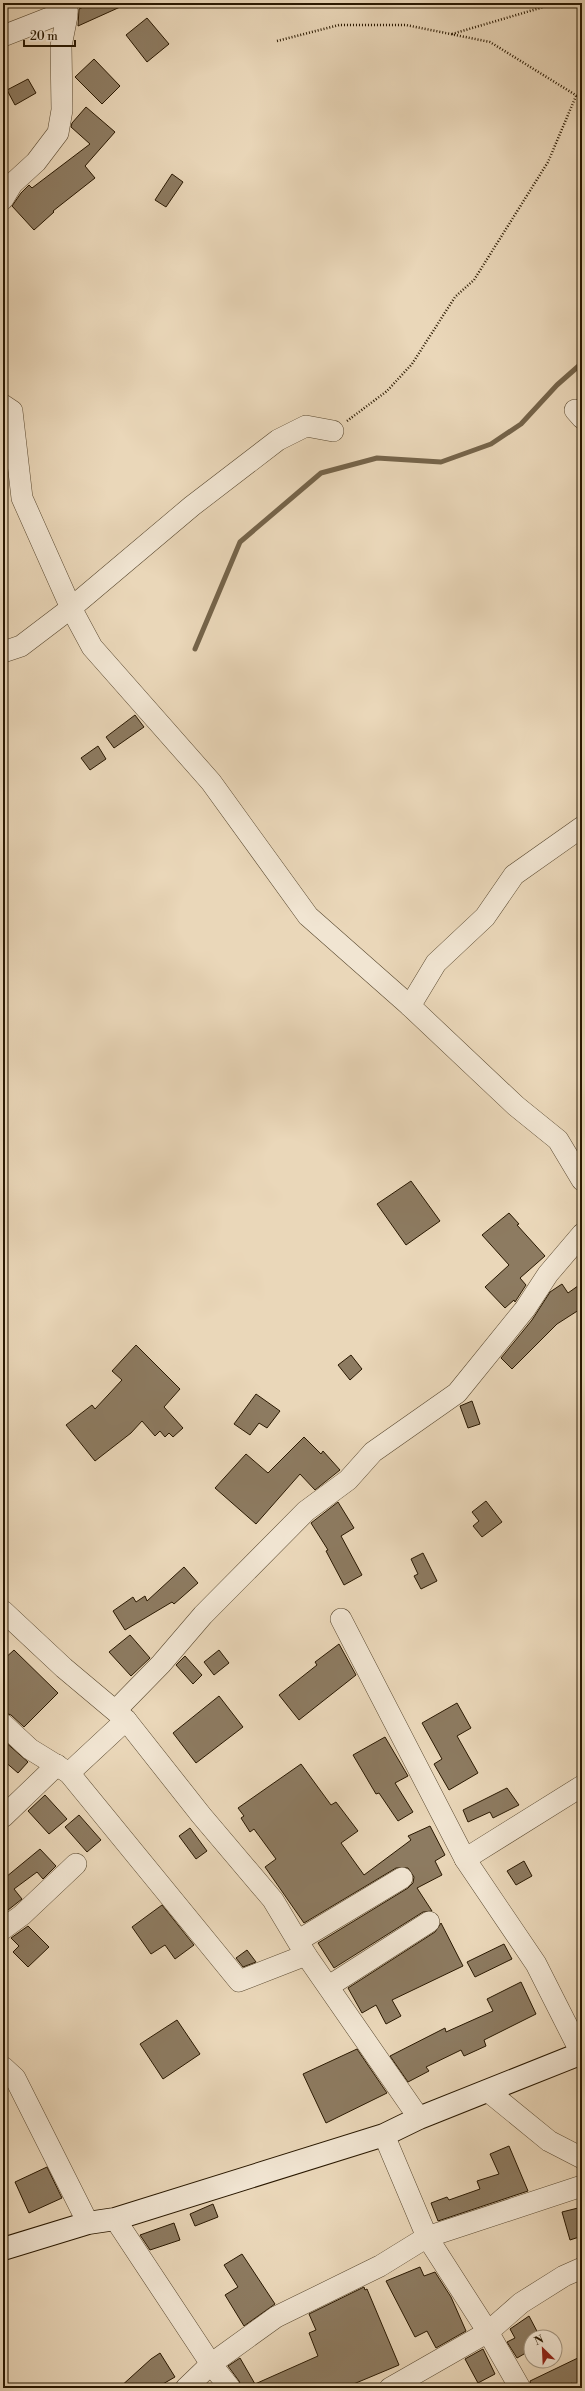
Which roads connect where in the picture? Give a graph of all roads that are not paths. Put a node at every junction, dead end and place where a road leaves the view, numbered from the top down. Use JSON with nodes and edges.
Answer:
{"nodes":[{"id":1,"x":67,"y":7,"type":"edge"},
{"id":2,"x":3,"y":36,"type":"edge"},
{"id":3,"x":6,"y":187,"type":"edge"},
{"id":4,"x":3,"y":405,"type":"edge"},
{"id":5,"x":333,"y":431,"type":"road end"},
{"id":6,"x":71,"y":608,"type":"junction"},
{"id":7,"x":3,"y":652,"type":"edge"},
{"id":8,"x":582,"y":827,"type":"edge"},
{"id":9,"x":410,"y":1006,"type":"junction"},
{"id":10,"x":581,"y":1176,"type":"edge"},
{"id":11,"x":582,"y":1234,"type":"edge"},
{"id":12,"x":3,"y":1611,"type":"edge"},
{"id":13,"x":341,"y":1618,"type":"dead end"},
{"id":14,"x":121,"y":1715,"type":"junction"},
{"id":15,"x":3,"y":1724,"type":"edge"},
{"id":16,"x":63,"y":1769,"type":"junction"},
{"id":17,"x":582,"y":1786,"type":"edge"},
{"id":18,"x":3,"y":1817,"type":"edge"},
{"id":19,"x":465,"y":1858,"type":"junction"},
{"id":20,"x":76,"y":1864,"type":"dead end"},
{"id":21,"x":402,"y":1878,"type":"dead end"},
{"id":22,"x":429,"y":1922,"type":"dead end"},
{"id":23,"x":3,"y":1929,"type":"edge"},
{"id":24,"x":302,"y":1947,"type":"junction"},
{"id":25,"x":329,"y":1986,"type":"junction"},
{"id":26,"x":582,"y":2053,"type":"edge"},
{"id":27,"x":3,"y":2067,"type":"edge"},
{"id":28,"x":489,"y":2092,"type":"junction"},
{"id":29,"x":419,"y":2118,"type":"junction"},
{"id":30,"x":384,"y":2135,"type":"junction"},
{"id":31,"x":582,"y":2158,"type":"edge"},
{"id":32,"x":582,"y":2186,"type":"edge"},
{"id":33,"x":115,"y":2219,"type":"junction"},
{"id":34,"x":88,"y":2223,"type":"junction"},
{"id":35,"x":427,"y":2237,"type":"junction"},
{"id":36,"x":3,"y":2249,"type":"edge"},
{"id":37,"x":582,"y":2268,"type":"edge"},
{"id":38,"x":488,"y":2332,"type":"junction"},
{"id":39,"x":211,"y":2364,"type":"junction"},
{"id":40,"x":186,"y":2388,"type":"edge"},
{"id":41,"x":230,"y":2388,"type":"edge"},
{"id":42,"x":390,"y":2388,"type":"edge"},
{"id":43,"x":520,"y":2388,"type":"edge"}],
"edges":[{"from":1,"to":2,"type":"street"},
{"from":1,"to":3,"type":"street"},
{"from":4,"to":6,"type":"street"},
{"from":5,"to":6,"type":"street"},
{"from":6,"to":7,"type":"street"},
{"from":6,"to":9,"type":"street"},
{"from":8,"to":9,"type":"street"},
{"from":9,"to":10,"type":"street"},
{"from":11,"to":14,"type":"street"},
{"from":12,"to":14,"type":"street"},
{"from":13,"to":19,"type":"street"},
{"from":14,"to":16,"type":"street"},
{"from":14,"to":24,"type":"street"},
{"from":15,"to":16,"type":"street"},
{"from":16,"to":18,"type":"street"},
{"from":16,"to":24,"type":"street"},
{"from":17,"to":19,"type":"street"},
{"from":19,"to":26,"type":"street"},
{"from":20,"to":23,"type":"street"},
{"from":21,"to":24,"type":"street"},
{"from":22,"to":25,"type":"street"},
{"from":24,"to":25,"type":"street"},
{"from":25,"to":29,"type":"street"},
{"from":26,"to":28,"type":"street"},
{"from":27,"to":34,"type":"street"},
{"from":28,"to":29,"type":"street"},
{"from":28,"to":31,"type":"street"},
{"from":29,"to":30,"type":"street"},
{"from":30,"to":33,"type":"street"},
{"from":30,"to":35,"type":"street"},
{"from":32,"to":35,"type":"street"},
{"from":33,"to":34,"type":"street"},
{"from":33,"to":39,"type":"street"},
{"from":34,"to":36,"type":"street"},
{"from":35,"to":38,"type":"street"},
{"from":35,"to":39,"type":"street"},
{"from":37,"to":38,"type":"street"},
{"from":38,"to":42,"type":"street"},
{"from":38,"to":43,"type":"street"},
{"from":39,"to":40,"type":"street"},
{"from":39,"to":41,"type":"street"}]}
